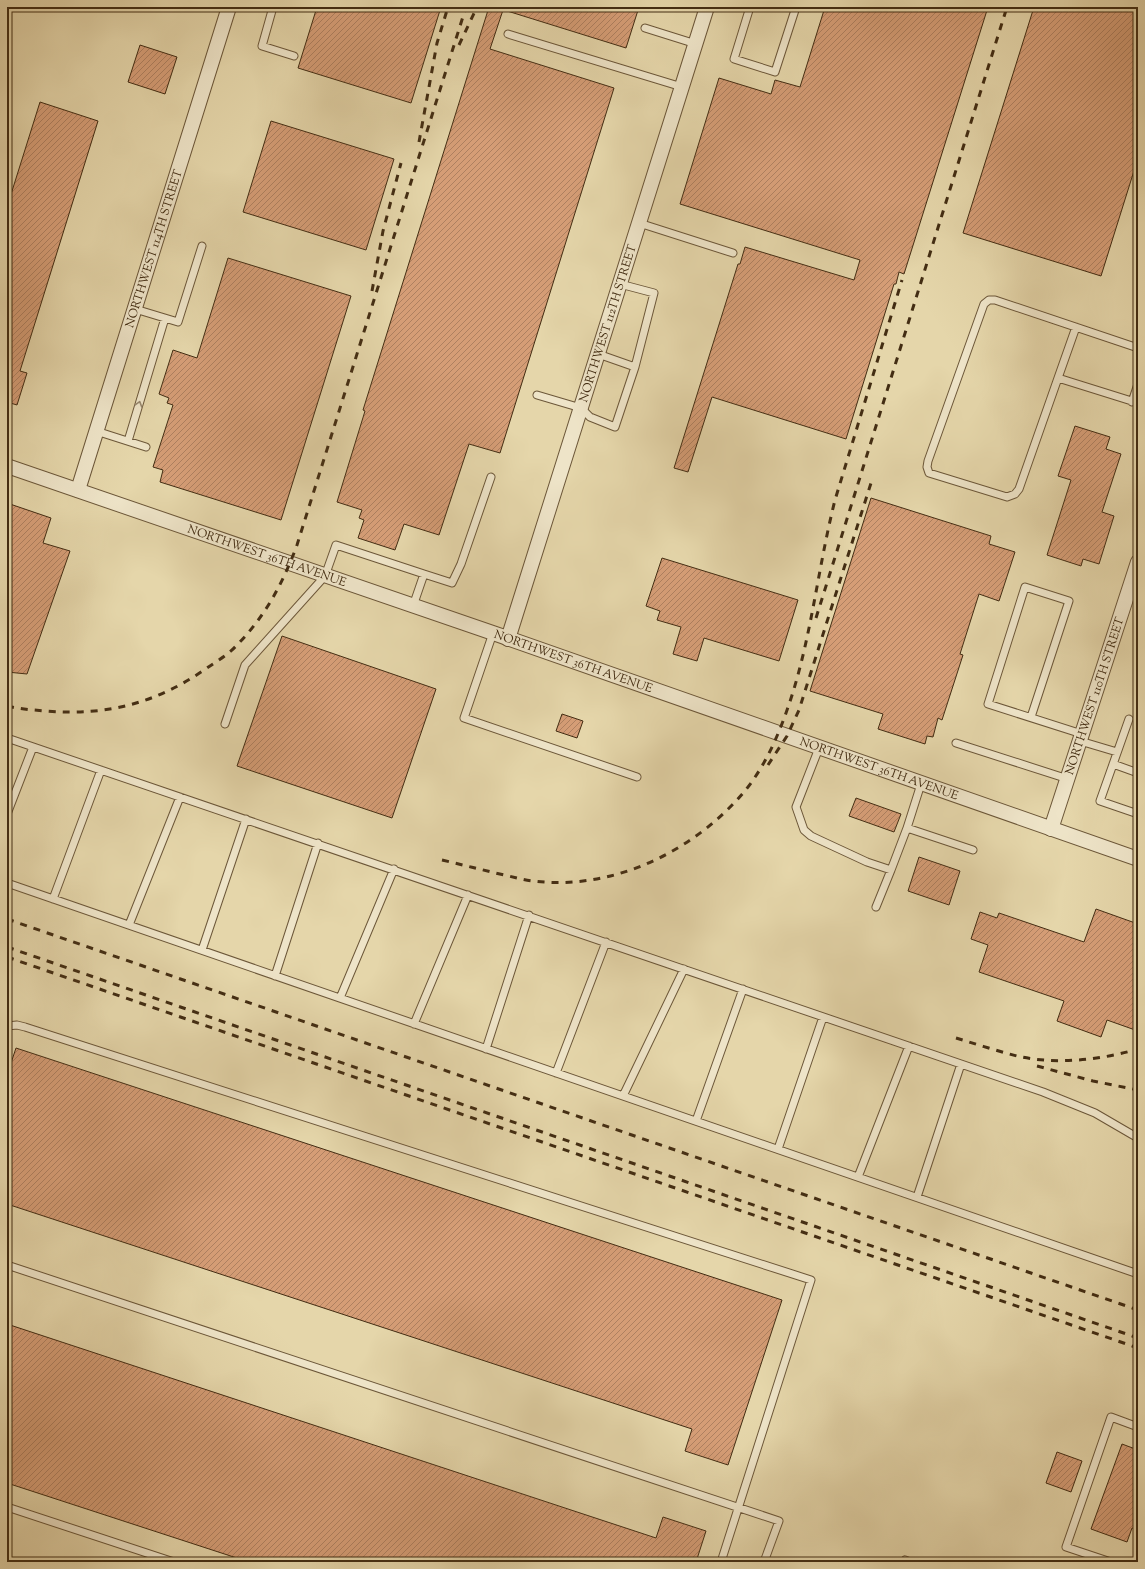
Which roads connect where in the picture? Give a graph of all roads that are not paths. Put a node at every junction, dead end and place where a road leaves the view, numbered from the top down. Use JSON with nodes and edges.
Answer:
{"nodes":[{"id":1,"x":229,"y":7,"type":"edge"},
{"id":2,"x":273,"y":7,"type":"edge"},
{"id":3,"x":707,"y":7,"type":"edge"},
{"id":4,"x":750,"y":7,"type":"edge"},
{"id":5,"x":796,"y":7,"type":"edge"},
{"id":6,"x":645,"y":28,"type":"dead end"},
{"id":7,"x":508,"y":34,"type":"dead end"},
{"id":8,"x":696,"y":44,"type":"junction"},
{"id":9,"x":294,"y":56,"type":"dead end"},
{"id":10,"x":682,"y":87,"type":"junction"},
{"id":11,"x":639,"y":223,"type":"junction"},
{"id":12,"x":202,"y":246,"type":"dead end"},
{"id":13,"x":733,"y":253,"type":"dead end"},
{"id":14,"x":620,"y":284,"type":"junction"},
{"id":15,"x":135,"y":309,"type":"junction"},
{"id":16,"x":165,"y":318,"type":"junction"},
{"id":17,"x":1076,"y":327,"type":"junction"},
{"id":18,"x":1138,"y":348,"type":"edge"},
{"id":19,"x":598,"y":354,"type":"junction"},
{"id":20,"x":635,"y":367,"type":"junction"},
{"id":21,"x":1058,"y":378,"type":"junction"},
{"id":22,"x":1138,"y":384,"type":"edge"},
{"id":23,"x":537,"y":395,"type":"dead end"},
{"id":24,"x":1135,"y":403,"type":"edge"},
{"id":25,"x":581,"y":408,"type":"junction"},
{"id":26,"x":96,"y":431,"type":"junction"},
{"id":27,"x":128,"y":441,"type":"junction"},
{"id":28,"x":146,"y":447,"type":"dead end"},
{"id":29,"x":7,"y":466,"type":"edge"},
{"id":30,"x":491,"y":477,"type":"dead end"},
{"id":31,"x":78,"y":490,"type":"junction"},
{"id":32,"x":1138,"y":562,"type":"edge"},
{"id":33,"x":424,"y":574,"type":"junction"},
{"id":34,"x":325,"y":576,"type":"junction"},
{"id":35,"x":413,"y":606,"type":"junction"},
{"id":36,"x":493,"y":633,"type":"junction"},
{"id":37,"x":508,"y":639,"type":"junction"},
{"id":38,"x":1031,"y":718,"type":"junction"},
{"id":39,"x":1129,"y":719,"type":"dead end"},
{"id":40,"x":225,"y":724,"type":"dead end"},
{"id":41,"x":1081,"y":737,"type":"junction"},
{"id":42,"x":7,"y":738,"type":"edge"},
{"id":43,"x":956,"y":742,"type":"dead end"},
{"id":44,"x":33,"y":747,"type":"junction"},
{"id":45,"x":819,"y":748,"type":"junction"},
{"id":46,"x":1117,"y":752,"type":"junction"},
{"id":47,"x":1113,"y":764,"type":"junction"},
{"id":48,"x":101,"y":770,"type":"junction"},
{"id":49,"x":1138,"y":772,"type":"edge"},
{"id":50,"x":638,"y":777,"type":"dead end"},
{"id":51,"x":1068,"y":779,"type":"junction"},
{"id":52,"x":921,"y":784,"type":"junction"},
{"id":53,"x":180,"y":797,"type":"junction"},
{"id":54,"x":7,"y":814,"type":"edge"},
{"id":55,"x":1138,"y":814,"type":"edge"},
{"id":56,"x":246,"y":819,"type":"junction"},
{"id":57,"x":907,"y":828,"type":"junction"},
{"id":58,"x":1051,"y":829,"type":"junction"},
{"id":59,"x":318,"y":844,"type":"junction"},
{"id":60,"x":973,"y":850,"type":"dead end"},
{"id":61,"x":1138,"y":859,"type":"edge"},
{"id":62,"x":394,"y":869,"type":"junction"},
{"id":63,"x":891,"y":870,"type":"junction"},
{"id":64,"x":7,"y":883,"type":"edge"},
{"id":65,"x":468,"y":895,"type":"junction"},
{"id":66,"x":52,"y":899,"type":"junction"},
{"id":67,"x":876,"y":907,"type":"dead end"},
{"id":68,"x":529,"y":915,"type":"junction"},
{"id":69,"x":129,"y":925,"type":"junction"},
{"id":70,"x":606,"y":942,"type":"junction"},
{"id":71,"x":202,"y":950,"type":"junction"},
{"id":72,"x":684,"y":969,"type":"junction"},
{"id":73,"x":275,"y":976,"type":"junction"},
{"id":74,"x":743,"y":989,"type":"junction"},
{"id":75,"x":340,"y":998,"type":"junction"},
{"id":76,"x":823,"y":1017,"type":"junction"},
{"id":77,"x":414,"y":1024,"type":"junction"},
{"id":78,"x":7,"y":1026,"type":"edge"},
{"id":79,"x":909,"y":1046,"type":"junction"},
{"id":80,"x":486,"y":1049,"type":"junction"},
{"id":81,"x":961,"y":1064,"type":"junction"},
{"id":82,"x":556,"y":1073,"type":"junction"},
{"id":83,"x":623,"y":1096,"type":"junction"},
{"id":84,"x":696,"y":1121,"type":"junction"},
{"id":85,"x":1138,"y":1138,"type":"edge"},
{"id":86,"x":778,"y":1149,"type":"junction"},
{"id":87,"x":858,"y":1177,"type":"junction"},
{"id":88,"x":917,"y":1197,"type":"junction"},
{"id":89,"x":7,"y":1265,"type":"edge"},
{"id":90,"x":1138,"y":1274,"type":"edge"},
{"id":91,"x":1138,"y":1426,"type":"edge"},
{"id":92,"x":7,"y":1507,"type":"edge"},
{"id":93,"x":738,"y":1507,"type":"junction"},
{"id":94,"x":174,"y":1562,"type":"edge"},
{"id":95,"x":721,"y":1562,"type":"edge"},
{"id":96,"x":764,"y":1562,"type":"edge"},
{"id":97,"x":904,"y":1562,"type":"edge"},
{"id":98,"x":910,"y":1562,"type":"edge"},
{"id":99,"x":1111,"y":1562,"type":"edge"}],
"edges":[{"from":1,"to":15,"type":"street","name":"NORTHWEST 114TH STREET"},
{"from":2,"to":9,"type":"lane"},
{"from":3,"to":8,"type":"street","name":"NORTHWEST 112TH STREET"},
{"from":4,"to":5,"type":"lane"},
{"from":6,"to":8,"type":"lane"},
{"from":7,"to":10,"type":"lane"},
{"from":8,"to":10,"type":"street","name":"NORTHWEST 112TH STREET"},
{"from":10,"to":11,"type":"street","name":"NORTHWEST 112TH STREET"},
{"from":11,"to":13,"type":"lane"},
{"from":11,"to":14,"type":"street","name":"NORTHWEST 112TH STREET"},
{"from":12,"to":16,"type":"lane"},
{"from":14,"to":19,"type":"street","name":"NORTHWEST 112TH STREET"},
{"from":14,"to":20,"type":"lane"},
{"from":15,"to":16,"type":"lane"},
{"from":15,"to":26,"type":"street","name":"NORTHWEST 114TH STREET"},
{"from":27,"to":16,"type":"lane","one_way":true},
{"from":17,"to":18,"type":"lane"},
{"from":17,"to":21,"type":"lane"},
{"from":17,"to":21,"type":"lane"},
{"from":19,"to":20,"type":"lane"},
{"from":19,"to":25,"type":"street","name":"NORTHWEST 112TH STREET"},
{"from":20,"to":25,"type":"lane"},
{"from":21,"to":24,"type":"lane"},
{"from":22,"to":24,"type":"lane"},
{"from":23,"to":25,"type":"lane"},
{"from":25,"to":37,"type":"street","name":"NORTHWEST 112TH STREET"},
{"from":26,"to":27,"type":"lane"},
{"from":26,"to":31,"type":"street","name":"NORTHWEST 114TH STREET"},
{"from":27,"to":28,"type":"lane"},
{"from":29,"to":31,"type":"street","name":"NORTHWEST 36TH AVENUE"},
{"from":30,"to":33,"type":"lane"},
{"from":31,"to":34,"type":"street","name":"NORTHWEST 36TH AVENUE"},
{"from":32,"to":41,"type":"street","name":"NORTHWEST 110TH STREET"},
{"from":33,"to":34,"type":"lane"},
{"from":33,"to":35,"type":"lane"},
{"from":34,"to":35,"type":"street","name":"NORTHWEST 36TH AVENUE"},
{"from":34,"to":40,"type":"lane"},
{"from":35,"to":36,"type":"street","name":"NORTHWEST 36TH AVENUE"},
{"from":36,"to":37,"type":"street","name":"NORTHWEST 36TH AVENUE"},
{"from":36,"to":50,"type":"lane"},
{"from":37,"to":45,"type":"street","name":"NORTHWEST 36TH AVENUE"},
{"from":38,"to":38,"type":"lane"},
{"from":38,"to":41,"type":"lane"},
{"from":39,"to":46,"type":"lane"},
{"from":41,"to":46,"type":"lane"},
{"from":41,"to":51,"type":"street","name":"NORTHWEST 110TH STREET"},
{"from":42,"to":44,"type":"lane"},
{"from":43,"to":51,"type":"lane"},
{"from":44,"to":48,"type":"lane"},
{"from":44,"to":54,"type":"lane"},
{"from":45,"to":52,"type":"street","name":"NORTHWEST 36TH AVENUE"},
{"from":45,"to":63,"type":"lane"},
{"from":46,"to":47,"type":"lane"},
{"from":47,"to":49,"type":"lane"},
{"from":47,"to":55,"type":"lane"},
{"from":48,"to":53,"type":"lane"},
{"from":48,"to":66,"type":"lane"},
{"from":51,"to":58,"type":"street","name":"NORTHWEST 110TH STREET"},
{"from":52,"to":57,"type":"lane"},
{"from":52,"to":58,"type":"street","name":"NORTHWEST 36TH AVENUE"},
{"from":53,"to":56,"type":"lane"},
{"from":53,"to":69,"type":"lane"},
{"from":56,"to":59,"type":"lane"},
{"from":56,"to":71,"type":"lane"},
{"from":57,"to":60,"type":"lane"},
{"from":57,"to":63,"type":"lane"},
{"from":58,"to":61,"type":"street","name":"NORTHWEST 36TH AVENUE"},
{"from":59,"to":62,"type":"lane"},
{"from":59,"to":73,"type":"lane"},
{"from":62,"to":65,"type":"lane"},
{"from":62,"to":75,"type":"lane"},
{"from":63,"to":67,"type":"lane"},
{"from":64,"to":66,"type":"lane"},
{"from":65,"to":68,"type":"lane"},
{"from":65,"to":77,"type":"lane"},
{"from":66,"to":69,"type":"lane"},
{"from":68,"to":70,"type":"lane"},
{"from":68,"to":80,"type":"lane"},
{"from":69,"to":71,"type":"lane"},
{"from":70,"to":72,"type":"lane"},
{"from":70,"to":82,"type":"lane"},
{"from":71,"to":73,"type":"lane"},
{"from":72,"to":74,"type":"lane"},
{"from":72,"to":83,"type":"lane"},
{"from":73,"to":75,"type":"lane"},
{"from":74,"to":76,"type":"lane"},
{"from":74,"to":84,"type":"lane"},
{"from":75,"to":77,"type":"lane"},
{"from":76,"to":79,"type":"lane"},
{"from":76,"to":86,"type":"lane"},
{"from":77,"to":80,"type":"lane"},
{"from":78,"to":93,"type":"lane"},
{"from":79,"to":81,"type":"lane"},
{"from":79,"to":87,"type":"lane"},
{"from":80,"to":82,"type":"lane"},
{"from":81,"to":85,"type":"lane"},
{"from":81,"to":88,"type":"lane"},
{"from":82,"to":83,"type":"lane"},
{"from":83,"to":84,"type":"lane"},
{"from":84,"to":86,"type":"lane"},
{"from":86,"to":87,"type":"lane"},
{"from":87,"to":88,"type":"lane"},
{"from":88,"to":90,"type":"lane"},
{"from":89,"to":93,"type":"lane"},
{"from":91,"to":99,"type":"lane"},
{"from":92,"to":94,"type":"lane"},
{"from":93,"to":95,"type":"lane"},
{"from":93,"to":96,"type":"lane"},
{"from":97,"to":98,"type":"lane"}]}
